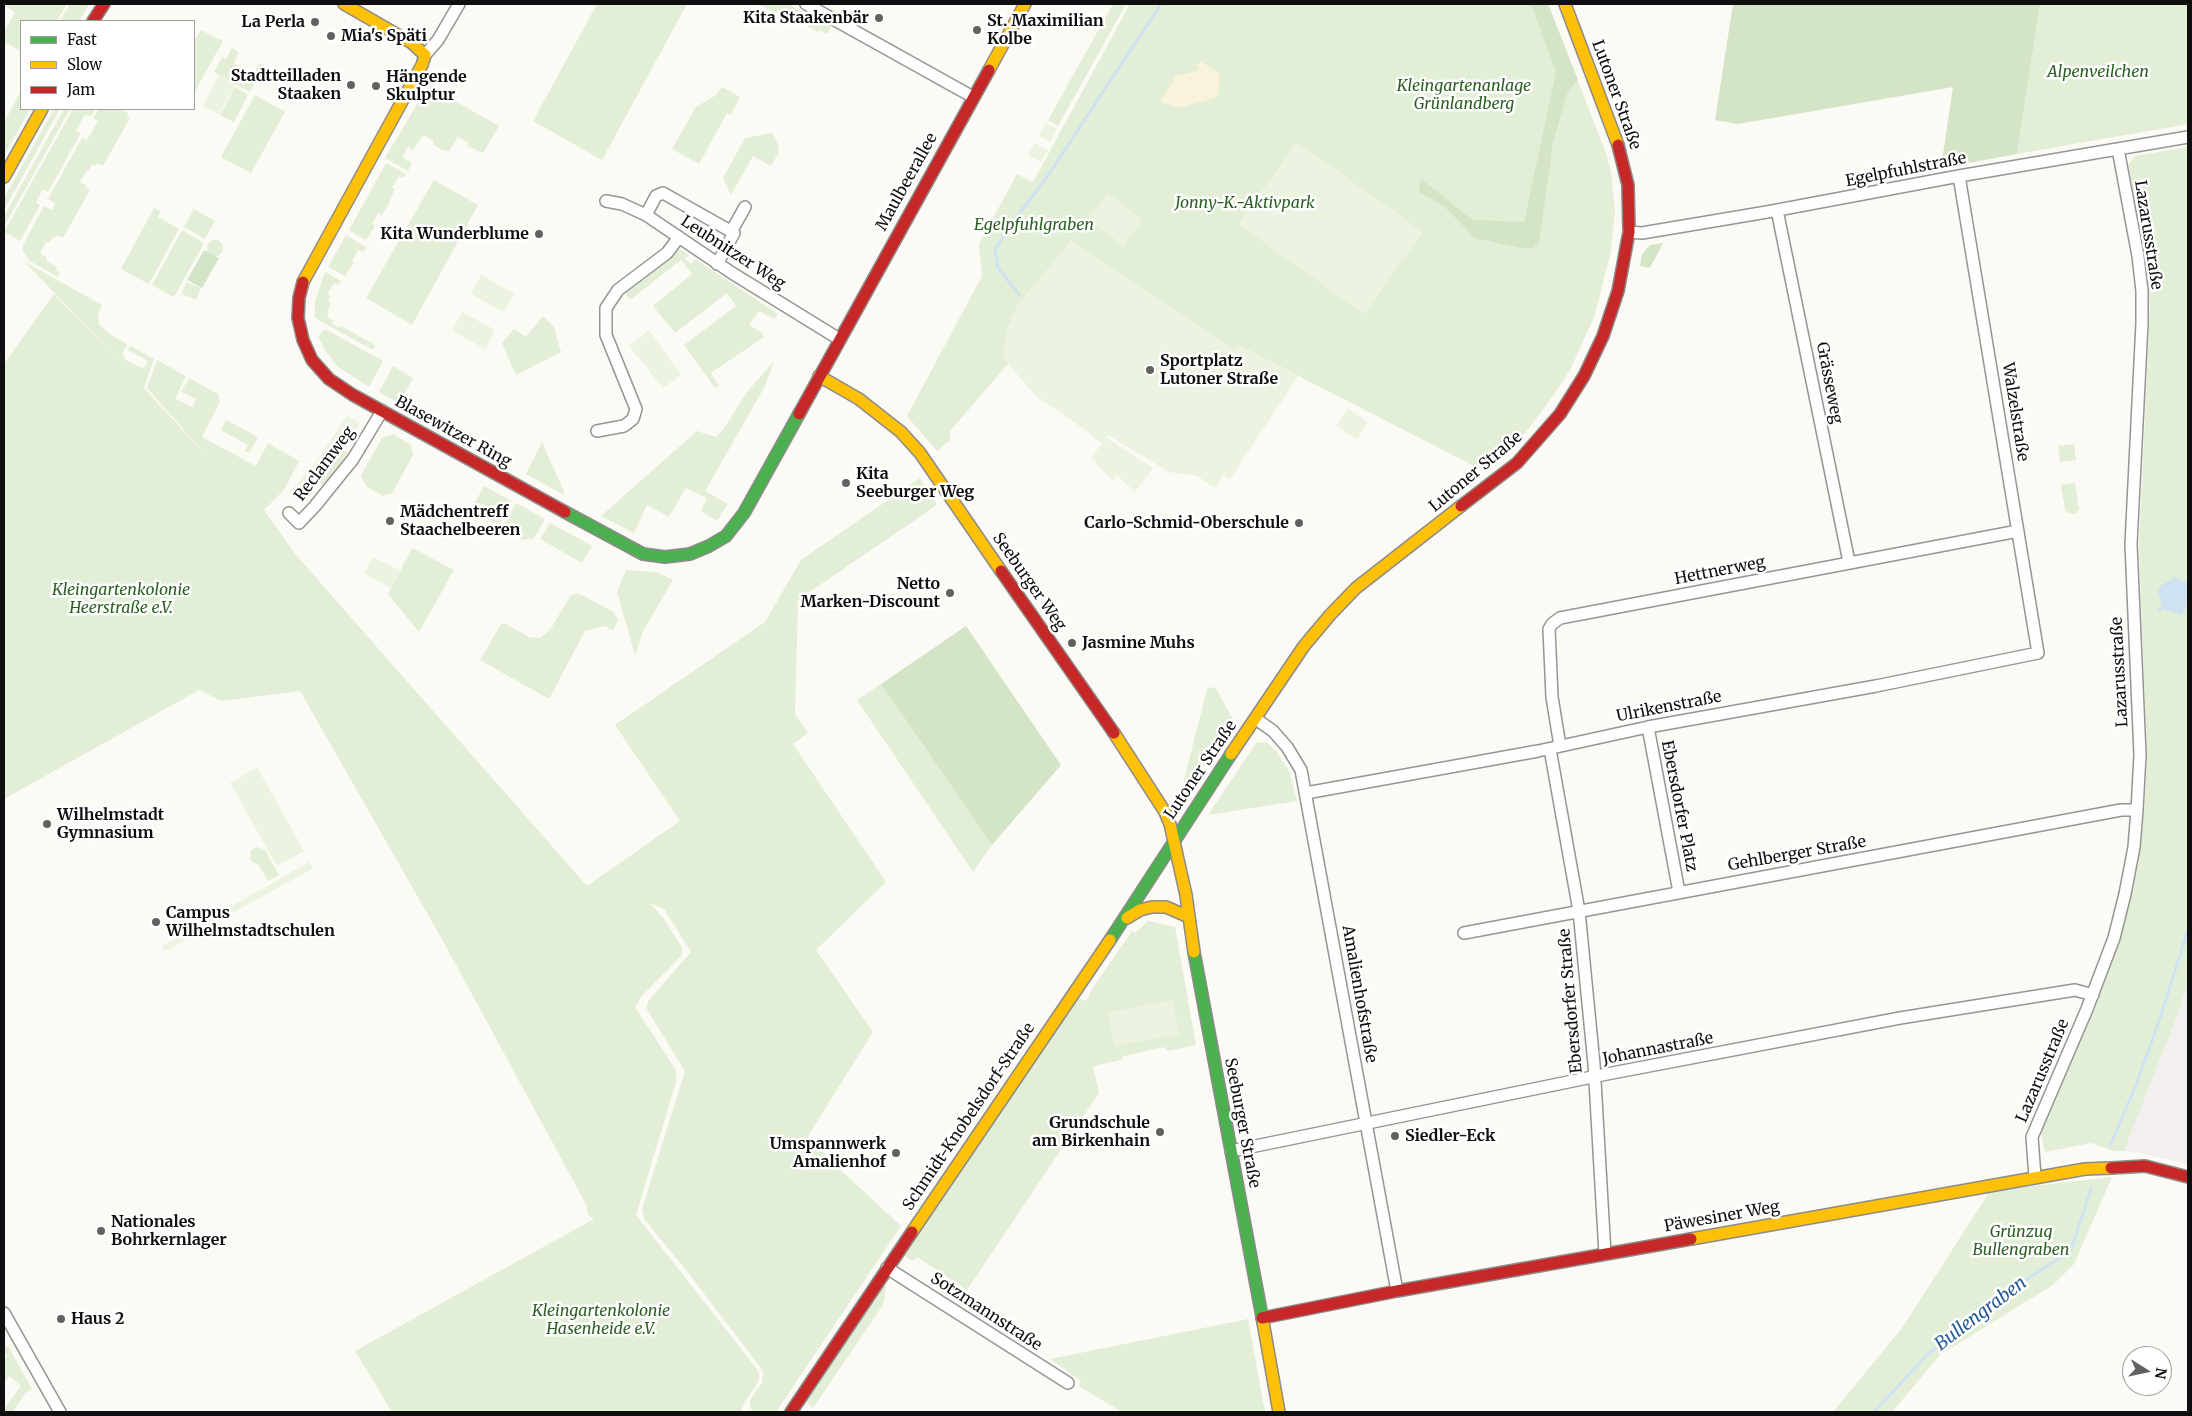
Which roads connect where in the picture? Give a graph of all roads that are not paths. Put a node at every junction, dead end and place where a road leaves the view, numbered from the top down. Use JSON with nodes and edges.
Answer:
{"nodes":[{"id":1,"x":104,"y":4,"type":"edge"},
{"id":2,"x":344,"y":4,"type":"edge"},
{"id":3,"x":459,"y":4,"type":"edge"},
{"id":4,"x":806,"y":4,"type":"edge"},
{"id":5,"x":1025,"y":4,"type":"edge"},
{"id":6,"x":1565,"y":4,"type":"edge"},
{"id":7,"x":94,"y":20,"type":"edge"},
{"id":8,"x":424,"y":55,"type":"junction"},
{"id":9,"x":973,"y":97,"type":"junction"},
{"id":10,"x":41,"y":110,"type":"edge"},
{"id":11,"x":2188,"y":137,"type":"edge"},
{"id":12,"x":2118,"y":149,"type":"junction"},
{"id":13,"x":1959,"y":176,"type":"junction"},
{"id":14,"x":4,"y":177,"type":"edge"},
{"id":15,"x":606,"y":201,"type":"dead end"},
{"id":16,"x":745,"y":207,"type":"dead end"},
{"id":17,"x":1777,"y":210,"type":"junction"},
{"id":18,"x":646,"y":214,"type":"junction"},
{"id":19,"x":731,"y":232,"type":"junction"},
{"id":20,"x":1629,"y":232,"type":"junction"},
{"id":21,"x":679,"y":237,"type":"junction"},
{"id":22,"x":717,"y":264,"type":"junction"},
{"id":23,"x":839,"y":339,"type":"junction"},
{"id":24,"x":819,"y":376,"type":"junction"},
{"id":25,"x":382,"y":411,"type":"junction"},
{"id":26,"x":597,"y":431,"type":"dead end"},
{"id":27,"x":290,"y":513,"type":"dead end"},
{"id":28,"x":2018,"y":531,"type":"junction"},
{"id":29,"x":1848,"y":562,"type":"junction"},
{"id":30,"x":2038,"y":653,"type":"joint"},
{"id":31,"x":1256,"y":719,"type":"junction"},
{"id":32,"x":1648,"y":727,"type":"junction"},
{"id":33,"x":1555,"y":748,"type":"junction"},
{"id":34,"x":1306,"y":794,"type":"junction"},
{"id":35,"x":2137,"y":810,"type":"junction"},
{"id":36,"x":1174,"y":839,"type":"junction"},
{"id":37,"x":1679,"y":892,"type":"junction"},
{"id":38,"x":1579,"y":911,"type":"junction"},
{"id":39,"x":1189,"y":917,"type":"junction"},
{"id":40,"x":1123,"y":921,"type":"junction"},
{"id":41,"x":1464,"y":933,"type":"dead end"},
{"id":42,"x":2093,"y":994,"type":"junction"},
{"id":43,"x":1594,"y":1078,"type":"junction"},
{"id":44,"x":1366,"y":1125,"type":"junction"},
{"id":45,"x":1231,"y":1151,"type":"junction"},
{"id":46,"x":2035,"y":1176,"type":"junction"},
{"id":47,"x":2188,"y":1177,"type":"edge"},
{"id":48,"x":1605,"y":1254,"type":"junction"},
{"id":49,"x":887,"y":1268,"type":"junction"},
{"id":50,"x":1398,"y":1291,"type":"junction"},
{"id":51,"x":4,"y":1313,"type":"edge"},
{"id":52,"x":1262,"y":1318,"type":"junction"},
{"id":53,"x":1068,"y":1383,"type":"dead end"},
{"id":54,"x":60,"y":1412,"type":"edge"},
{"id":55,"x":791,"y":1412,"type":"edge"},
{"id":56,"x":1279,"y":1412,"type":"edge"}],
"edges":[{"from":1,"to":7,"type":"street"},
{"from":2,"to":8,"type":"street"},
{"from":3,"to":8,"type":"street"},
{"from":4,"to":9,"type":"street"},
{"from":5,"to":9,"type":"street","name":"Maulbeerallee"},
{"from":6,"to":20,"type":"street","name":"Lutoner Straße"},
{"from":8,"to":25,"type":"street","name":"Blasewitzer Ring"},
{"from":9,"to":23,"type":"street","name":"Maulbeerallee"},
{"from":10,"to":14,"type":"street"},
{"from":11,"to":12,"type":"street","name":"Egelpfuhlstraße"},
{"from":12,"to":13,"type":"street","name":"Egelpfuhlstraße"},
{"from":12,"to":35,"type":"street","name":"Lazarusstraße"},
{"from":13,"to":17,"type":"street","name":"Egelpfuhlstraße"},
{"from":13,"to":28,"type":"street","name":"Walzelstraße"},
{"from":15,"to":18,"type":"street","name":"Leubnitzer Weg"},
{"from":16,"to":19,"type":"street"},
{"from":17,"to":20,"type":"street","name":"Egelpfuhlstraße"},
{"from":17,"to":29,"type":"street","name":"Grässeweg"},
{"from":18,"to":19,"type":"street"},
{"from":18,"to":21,"type":"street","name":"Leubnitzer Weg"},
{"from":19,"to":22,"type":"street"},
{"from":20,"to":31,"type":"street","name":"Lutoner Straße"},
{"from":21,"to":22,"type":"street","name":"Leubnitzer Weg"},
{"from":21,"to":26,"type":"street"},
{"from":22,"to":23,"type":"street","name":"Leubnitzer Weg"},
{"from":23,"to":24,"type":"street","name":"Maulbeerallee"},
{"from":24,"to":25,"type":"street","name":"Blasewitzer Ring"},
{"from":24,"to":36,"type":"street","name":"Seeburger Weg"},
{"from":25,"to":27,"type":"street","name":"Reclamweg"},
{"from":28,"to":29,"type":"street","name":"Hettnerweg"},
{"from":28,"to":30,"type":"street","name":"Walzelstraße"},
{"from":29,"to":33,"type":"street","name":"Hettnerweg"},
{"from":30,"to":32,"type":"street","name":"Ulrikenstraße"},
{"from":31,"to":34,"type":"street","name":"Amalienhofstraße"},
{"from":31,"to":36,"type":"street","name":"Lutoner Straße"},
{"from":32,"to":33,"type":"street","name":"Ulrikenstraße"},
{"from":32,"to":37,"type":"street","name":"Ebersdorfer Platz"},
{"from":33,"to":34,"type":"street","name":"Ulrikenstraße"},
{"from":33,"to":38,"type":"street","name":"Ebersdorfer Straße"},
{"from":34,"to":44,"type":"street","name":"Amalienhofstraße"},
{"from":35,"to":37,"type":"street","name":"Gehlberger Straße"},
{"from":35,"to":42,"type":"street","name":"Lazarusstraße"},
{"from":36,"to":39,"type":"street","name":"Seeburger Straße"},
{"from":36,"to":40,"type":"street","name":"Schmidt-Knobelsdorf-Straße"},
{"from":37,"to":38,"type":"street","name":"Gehlberger Straße"},
{"from":38,"to":41,"type":"street","name":"Gehlberger Straße"},
{"from":38,"to":43,"type":"street","name":"Ebersdorfer Straße"},
{"from":39,"to":40,"type":"street"},
{"from":39,"to":45,"type":"street","name":"Seeburger Straße"},
{"from":40,"to":49,"type":"street","name":"Schmidt-Knobelsdorf-Straße"},
{"from":42,"to":43,"type":"street","name":"Johannastraße"},
{"from":42,"to":46,"type":"street","name":"Lazarusstraße"},
{"from":43,"to":44,"type":"street","name":"Johannastraße"},
{"from":43,"to":48,"type":"street","name":"Ebersdorfer Straße"},
{"from":44,"to":45,"type":"street","name":"Johannastraße"},
{"from":44,"to":50,"type":"street","name":"Amalienhofstraße"},
{"from":45,"to":52,"type":"street","name":"Seeburger Straße"},
{"from":46,"to":47,"type":"street","name":"Päwesiner Weg"},
{"from":46,"to":48,"type":"street","name":"Päwesiner Weg"},
{"from":48,"to":50,"type":"street","name":"Päwesiner Weg"},
{"from":49,"to":53,"type":"street","name":"Sotzmannstraße"},
{"from":49,"to":55,"type":"street","name":"Schmidt-Knobelsdorf-Straße"},
{"from":50,"to":52,"type":"street","name":"Päwesiner Weg"},
{"from":51,"to":54,"type":"street"},
{"from":52,"to":56,"type":"street","name":"Seeburger Straße"}]}
